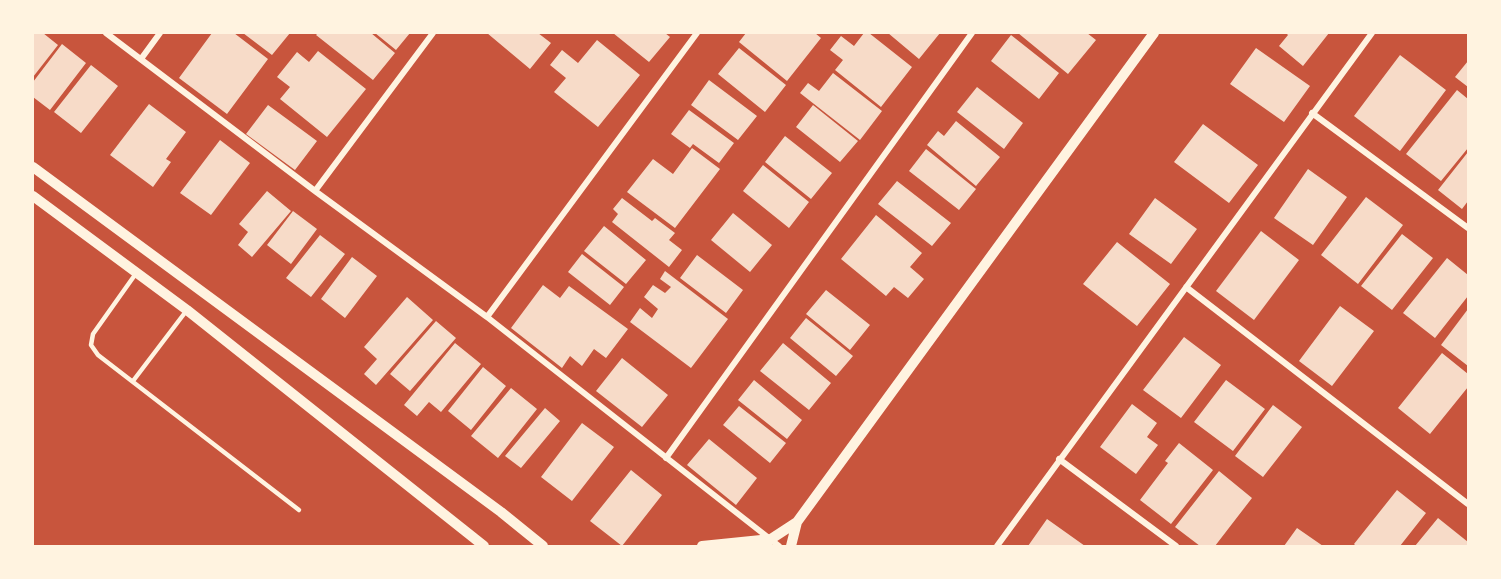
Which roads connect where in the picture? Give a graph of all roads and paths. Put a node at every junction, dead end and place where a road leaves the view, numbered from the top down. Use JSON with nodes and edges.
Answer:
{"nodes":[{"id":1,"x":106,"y":33,"type":"edge"},
{"id":2,"x":160,"y":33,"type":"edge"},
{"id":3,"x":433,"y":33,"type":"edge"},
{"id":4,"x":697,"y":33,"type":"edge"},
{"id":5,"x":972,"y":33,"type":"edge"},
{"id":6,"x":1154,"y":33,"type":"edge"},
{"id":7,"x":1372,"y":33,"type":"edge"},
{"id":8,"x":141,"y":59,"type":"junction"},
{"id":9,"x":1312,"y":113,"type":"junction"},
{"id":10,"x":33,"y":167,"type":"edge"},
{"id":11,"x":315,"y":191,"type":"junction"},
{"id":12,"x":33,"y":196,"type":"edge"},
{"id":13,"x":1468,"y":228,"type":"edge"},
{"id":14,"x":137,"y":272,"type":"junction"},
{"id":15,"x":1186,"y":287,"type":"junction"},
{"id":16,"x":187,"y":310,"type":"junction"},
{"id":17,"x":487,"y":317,"type":"junction"},
{"id":18,"x":133,"y":381,"type":"junction"},
{"id":19,"x":666,"y":458,"type":"junction"},
{"id":20,"x":1059,"y":459,"type":"junction"},
{"id":21,"x":1468,"y":504,"type":"edge"},
{"id":22,"x":299,"y":510,"type":"dead end"},
{"id":23,"x":797,"y":522,"type":"junction"},
{"id":24,"x":772,"y":544,"type":"edge"},
{"id":25,"x":484,"y":546,"type":"edge"},
{"id":26,"x":543,"y":546,"type":"edge"},
{"id":27,"x":702,"y":546,"type":"edge"},
{"id":28,"x":791,"y":546,"type":"edge"},
{"id":29,"x":997,"y":546,"type":"edge"},
{"id":30,"x":1176,"y":546,"type":"edge"}],
"edges":[{"from":1,"to":8,"type":"street"},
{"from":2,"to":8,"type":"street"},
{"from":3,"to":11,"type":"street"},
{"from":4,"to":17,"type":"street"},
{"from":5,"to":19,"type":"street"},
{"from":6,"to":23,"type":"street"},
{"from":7,"to":9,"type":"street"},
{"from":8,"to":11,"type":"street"},
{"from":9,"to":13,"type":"street"},
{"from":9,"to":15,"type":"street"},
{"from":10,"to":26,"type":"street"},
{"from":11,"to":17,"type":"street"},
{"from":12,"to":14,"type":"street"},
{"from":14,"to":16,"type":"street"},
{"from":14,"to":18,"type":"lane"},
{"from":15,"to":20,"type":"street"},
{"from":15,"to":21,"type":"street"},
{"from":16,"to":18,"type":"lane"},
{"from":16,"to":25,"type":"street"},
{"from":17,"to":19,"type":"street"},
{"from":18,"to":22,"type":"lane"},
{"from":19,"to":24,"type":"street"},
{"from":20,"to":29,"type":"street"},
{"from":20,"to":30,"type":"street"},
{"from":23,"to":24,"type":"street"},
{"from":23,"to":28,"type":"street"},
{"from":24,"to":27,"type":"street"}]}
